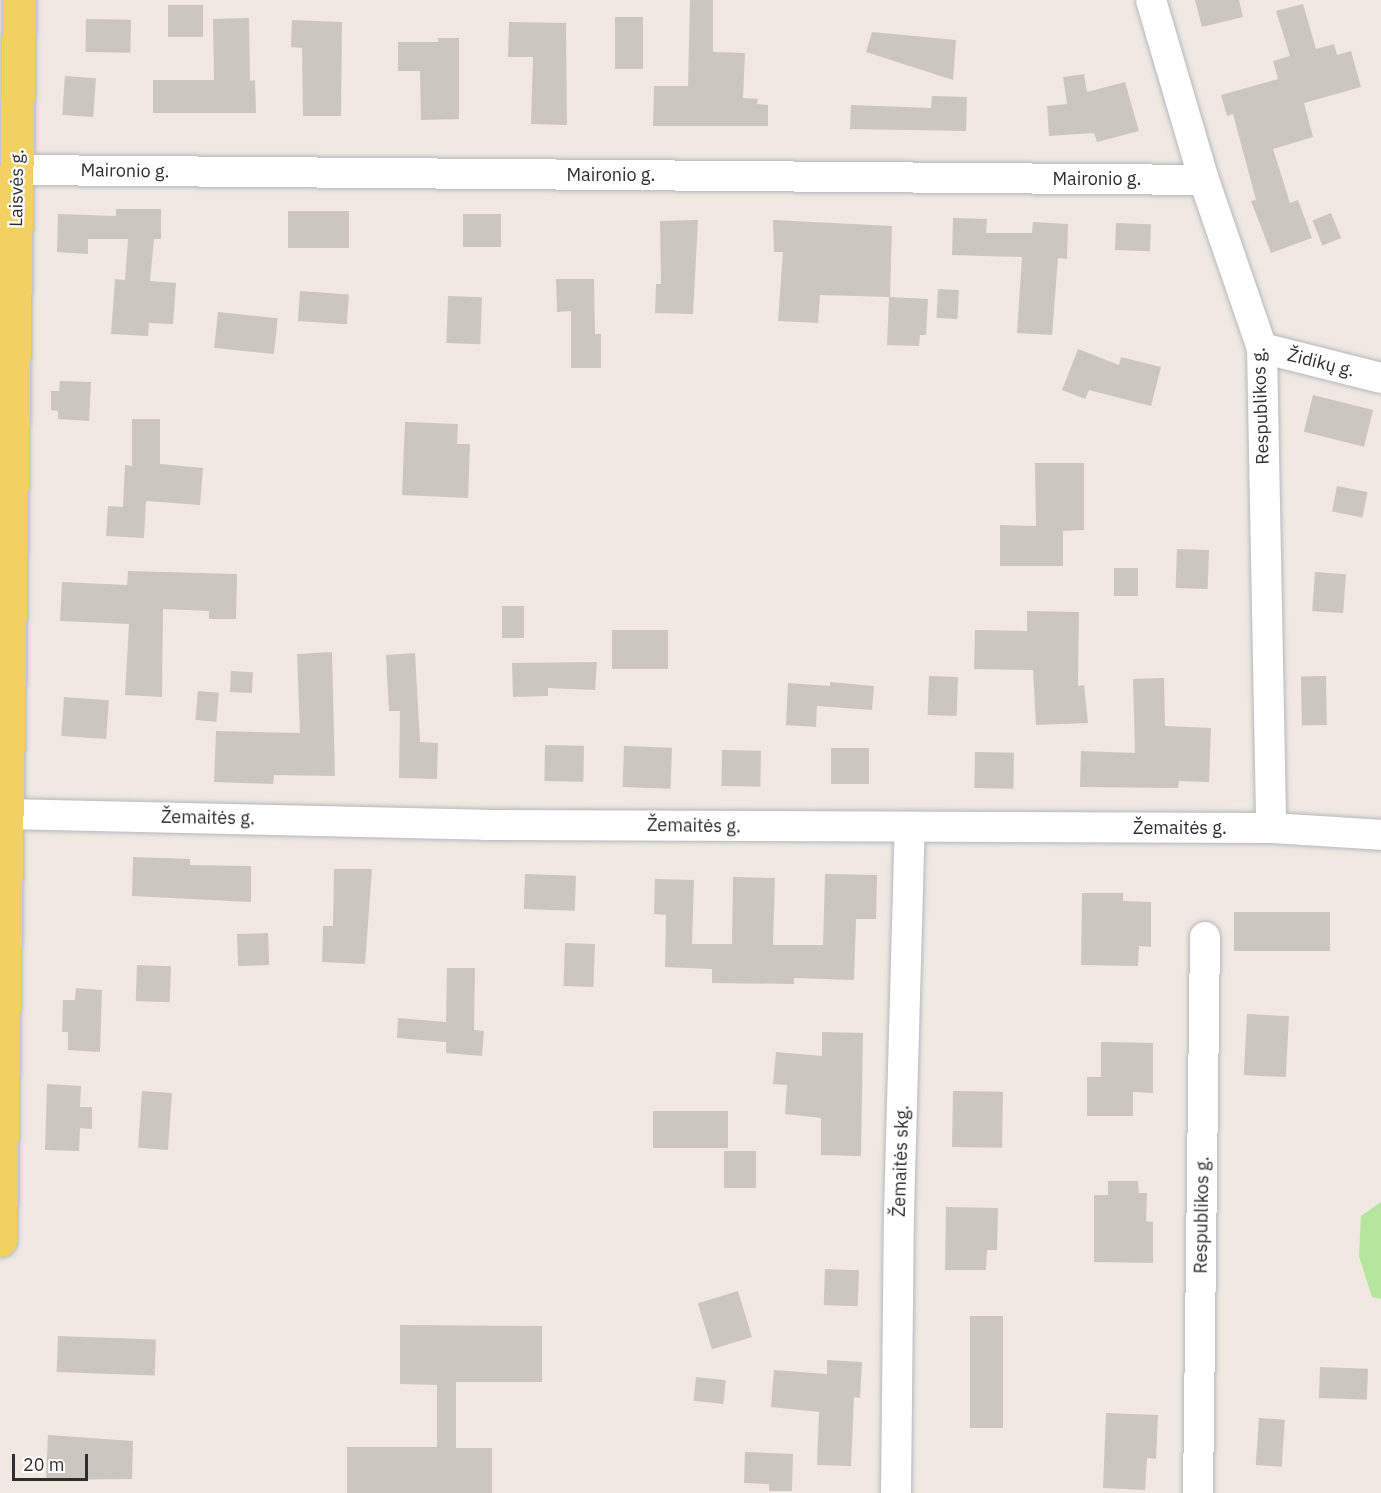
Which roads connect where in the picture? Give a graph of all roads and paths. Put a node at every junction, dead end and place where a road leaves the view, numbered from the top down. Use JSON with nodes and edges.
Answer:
{"nodes":[{"id":1,"x":20,"y":0,"type":"edge"},
{"id":2,"x":1150,"y":0,"type":"edge"},
{"id":3,"x":17,"y":170,"type":"junction"},
{"id":4,"x":1204,"y":180,"type":"junction"},
{"id":5,"x":1262,"y":348,"type":"junction"},
{"id":6,"x":1381,"y":378,"type":"edge"},
{"id":7,"x":6,"y":814,"type":"junction"},
{"id":8,"x":1271,"y":828,"type":"junction"},
{"id":9,"x":910,"y":829,"type":"junction"},
{"id":10,"x":1381,"y":835,"type":"edge"},
{"id":11,"x":3,"y":914,"type":"edge"},
{"id":12,"x":1205,"y":937,"type":"dead end"},
{"id":13,"x":1,"y":1143,"type":"edge"},
{"id":14,"x":0,"y":1240,"type":"edge"},
{"id":15,"x":896,"y":1493,"type":"edge"},
{"id":16,"x":1198,"y":1493,"type":"edge"}],
"edges":[{"from":1,"to":3,"type":"main road","name":"Laisvės g."},
{"from":2,"to":4,"type":"street","name":"Respublikos g."},
{"from":3,"to":4,"type":"street","name":"Maironio g."},
{"from":3,"to":7,"type":"main road","name":"Laisvės g."},
{"from":4,"to":5,"type":"street","name":"Respublikos g."},
{"from":5,"to":6,"type":"street","name":"Židikų g."},
{"from":5,"to":8,"type":"street","name":"Respublikos g."},
{"from":7,"to":9,"type":"street","name":"Žemaitės g."},
{"from":7,"to":11,"type":"main road","name":"Laisvės g."},
{"from":8,"to":9,"type":"street","name":"Žemaitės g."},
{"from":8,"to":10,"type":"street","name":"Žemaitės g."},
{"from":9,"to":15,"type":"street","name":"Žemaitės skg."},
{"from":11,"to":13,"type":"main road","name":"Laisvės g."},
{"from":12,"to":16,"type":"street","name":"Respublikos g."},
{"from":13,"to":14,"type":"main road","name":"Laisvės g."}]}
